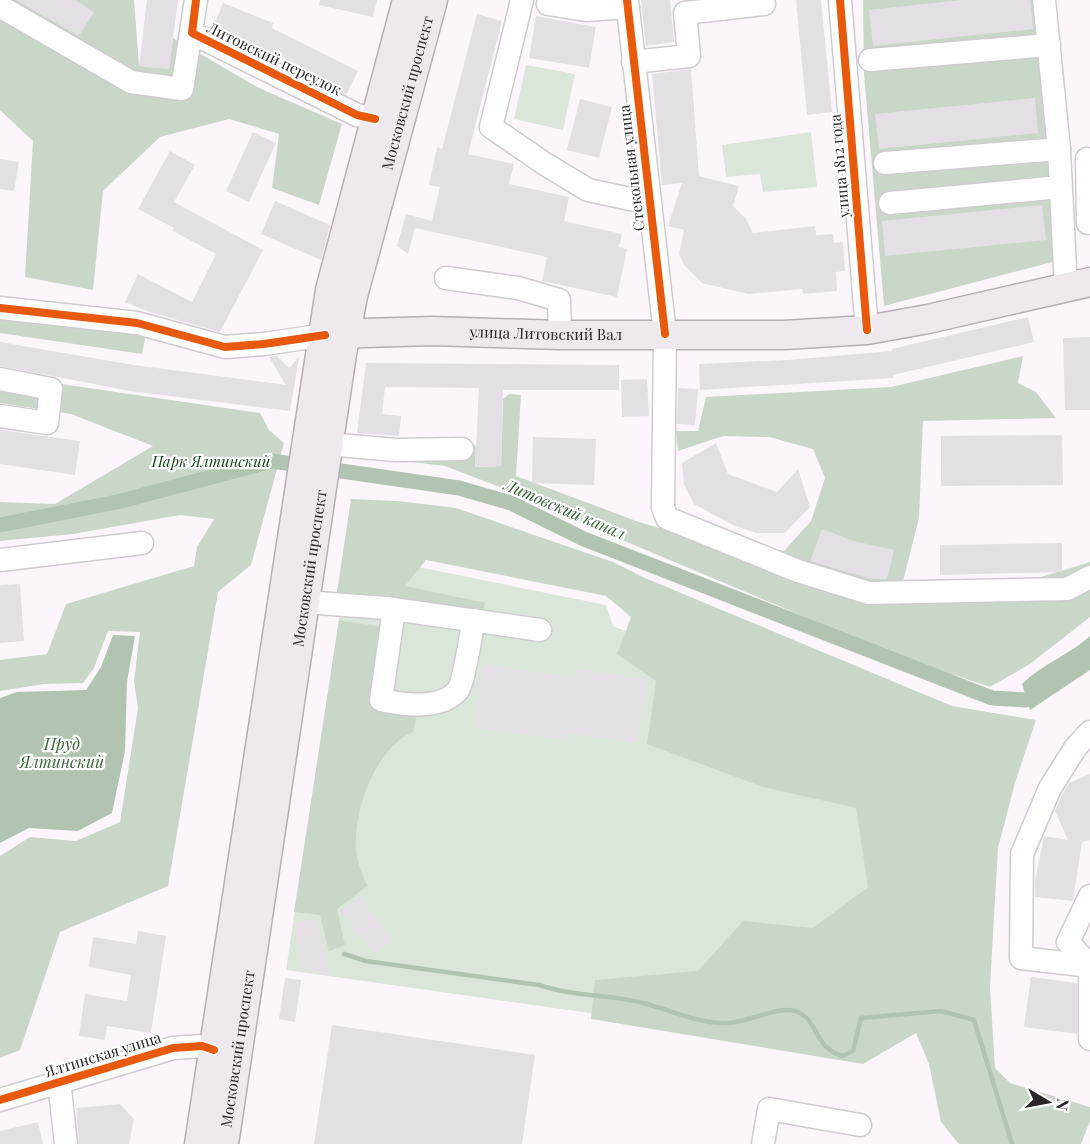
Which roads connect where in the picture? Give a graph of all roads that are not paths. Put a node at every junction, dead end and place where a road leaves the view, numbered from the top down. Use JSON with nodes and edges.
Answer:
{"nodes":[{"id":1,"x":196,"y":0,"type":"edge"},
{"id":2,"x":407,"y":0,"type":"edge"},
{"id":3,"x":433,"y":0,"type":"edge"},
{"id":4,"x":522,"y":0,"type":"edge"},
{"id":5,"x":764,"y":0,"type":"edge"},
{"id":6,"x":840,"y":0,"type":"edge"},
{"id":7,"x":1044,"y":0,"type":"edge"},
{"id":8,"x":548,"y":4,"type":"dead end"},
{"id":9,"x":627,"y":4,"type":"edge"},
{"id":10,"x":1,"y":7,"type":"edge"},
{"id":11,"x":192,"y":33,"type":"junction"},
{"id":12,"x":1049,"y":45,"type":"junction"},
{"id":13,"x":870,"y":60,"type":"dead end"},
{"id":14,"x":633,"y":62,"type":"junction"},
{"id":15,"x":375,"y":119,"type":"junction"},
{"id":16,"x":1059,"y":155,"type":"junction"},
{"id":17,"x":1088,"y":159,"type":"edge"},
{"id":18,"x":885,"y":163,"type":"dead end"},
{"id":19,"x":1060,"y":187,"type":"junction"},
{"id":20,"x":649,"y":203,"type":"junction"},
{"id":21,"x":890,"y":203,"type":"dead end"},
{"id":22,"x":1088,"y":223,"type":"dead end"},
{"id":23,"x":446,"y":278,"type":"dead end"},
{"id":24,"x":1078,"y":285,"type":"edge"},
{"id":25,"x":0,"y":308,"type":"edge"},
{"id":26,"x":867,"y":330,"type":"junction"},
{"id":27,"x":336,"y":334,"type":"junction"},
{"id":28,"x":665,"y":334,"type":"junction"},
{"id":29,"x":560,"y":335,"type":"junction"},
{"id":30,"x":0,"y":379,"type":"edge"},
{"id":31,"x":0,"y":416,"type":"edge"},
{"id":32,"x":462,"y":449,"type":"dead end"},
{"id":33,"x":316,"y":463,"type":"junction"},
{"id":34,"x":142,"y":543,"type":"dead end"},
{"id":35,"x":0,"y":560,"type":"edge"},
{"id":36,"x":1090,"y":577,"type":"edge"},
{"id":37,"x":304,"y":602,"type":"junction"},
{"id":38,"x":394,"y":609,"type":"junction"},
{"id":39,"x":474,"y":620,"type":"junction"},
{"id":40,"x":540,"y":630,"type":"dead end"},
{"id":41,"x":1090,"y":732,"type":"edge"},
{"id":42,"x":1090,"y":896,"type":"edge"},
{"id":43,"x":1090,"y":966,"type":"edge"},
{"id":44,"x":1090,"y":1039,"type":"edge"},
{"id":45,"x":214,"y":1050,"type":"junction"},
{"id":46,"x":59,"y":1081,"type":"junction"},
{"id":47,"x":0,"y":1100,"type":"edge"},
{"id":48,"x":860,"y":1125,"type":"dead end"},
{"id":49,"x":66,"y":1144,"type":"edge"},
{"id":50,"x":199,"y":1144,"type":"edge"},
{"id":51,"x":224,"y":1144,"type":"edge"},
{"id":52,"x":763,"y":1144,"type":"edge"}],
"edges":[{"from":1,"to":11,"type":"street","name":"Литовский переулок"},
{"from":2,"to":15,"type":"main road","name":"Московский проспект"},
{"from":3,"to":27,"type":"main road","name":"Московский проспект"},
{"from":4,"to":20,"type":"street"},
{"from":5,"to":14,"type":"street"},
{"from":6,"to":26,"type":"street","name":"улица 1812 года"},
{"from":7,"to":12,"type":"street"},
{"from":8,"to":9,"type":"street"},
{"from":9,"to":14,"type":"street","name":"Стекольная улица"},
{"from":10,"to":11,"type":"street"},
{"from":11,"to":15,"type":"street","name":"Литовский переулок"},
{"from":12,"to":13,"type":"street"},
{"from":12,"to":16,"type":"street"},
{"from":14,"to":20,"type":"street","name":"Стекольная улица"},
{"from":15,"to":27,"type":"main road","name":"Московский проспект"},
{"from":16,"to":17,"type":"street"},
{"from":16,"to":18,"type":"street"},
{"from":16,"to":19,"type":"street"},
{"from":17,"to":22,"type":"street"},
{"from":19,"to":21,"type":"street"},
{"from":19,"to":24,"type":"street"},
{"from":20,"to":28,"type":"street","name":"Стекольная улица"},
{"from":23,"to":29,"type":"street"},
{"from":24,"to":26,"type":"main road","name":"улица Литовский Вал"},
{"from":25,"to":27,"type":"street","name":"улица Литовский Вал"},
{"from":26,"to":28,"type":"main road","name":"улица Литовский Вал"},
{"from":27,"to":29,"type":"main road","name":"улица Литовский Вал"},
{"from":27,"to":33,"type":"main road","name":"Московский проспект"},
{"from":28,"to":29,"type":"main road","name":"улица Литовский Вал"},
{"from":28,"to":36,"type":"street","name":"Стекольная улица"},
{"from":30,"to":31,"type":"street"},
{"from":32,"to":33,"type":"street"},
{"from":33,"to":37,"type":"main road","name":"Московский проспект"},
{"from":33,"to":45,"type":"main road","name":"Московский проспект"},
{"from":34,"to":35,"type":"street"},
{"from":37,"to":38,"type":"street"},
{"from":37,"to":51,"type":"main road","name":"Московский проспект"},
{"from":38,"to":39,"type":"street"},
{"from":38,"to":39,"type":"street"},
{"from":39,"to":40,"type":"street"},
{"from":41,"to":43,"type":"street"},
{"from":42,"to":43,"type":"street"},
{"from":43,"to":44,"type":"street"},
{"from":45,"to":46,"type":"street","name":"Ялтинская улица"},
{"from":45,"to":50,"type":"main road","name":"Московский проспект"},
{"from":46,"to":47,"type":"street","name":"Ялтинская улица"},
{"from":46,"to":49,"type":"street"},
{"from":48,"to":52,"type":"street"}]}
